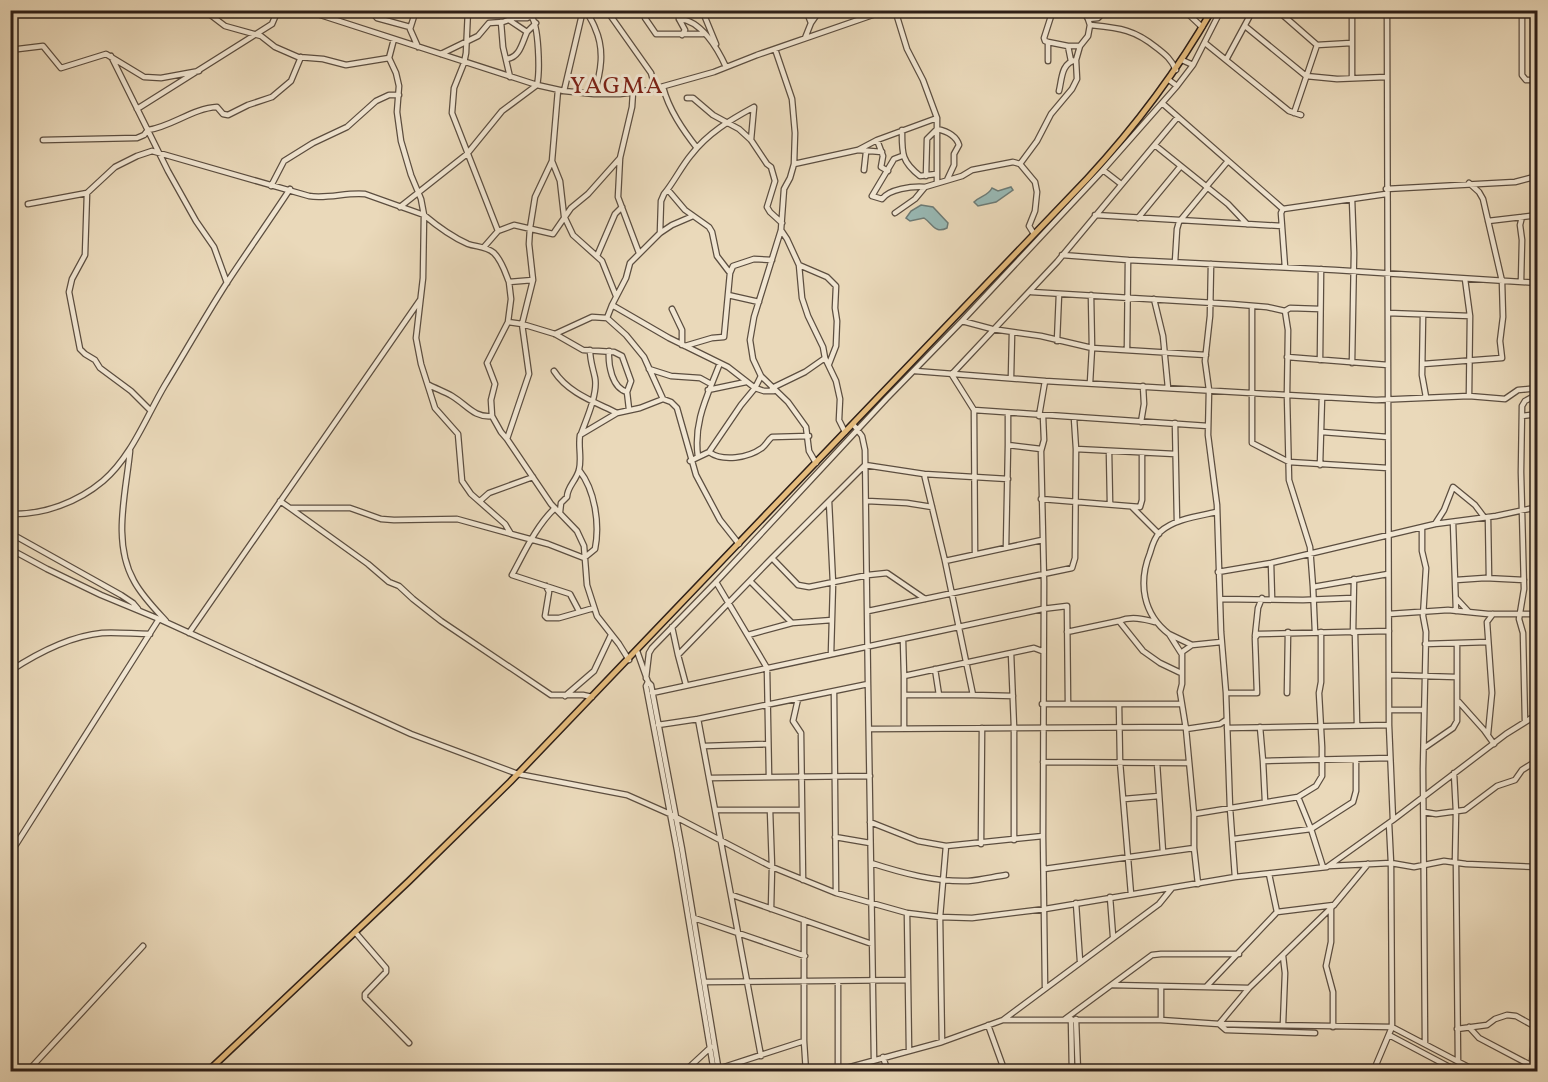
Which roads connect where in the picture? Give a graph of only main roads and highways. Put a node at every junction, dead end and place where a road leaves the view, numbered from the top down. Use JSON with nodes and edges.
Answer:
{"nodes":[{"id":1,"x":1212,"y":10,"type":"edge"},
{"id":2,"x":207,"y":1071,"type":"edge"}],
"edges":[{"from":1,"to":2,"type":"main road"}]}
